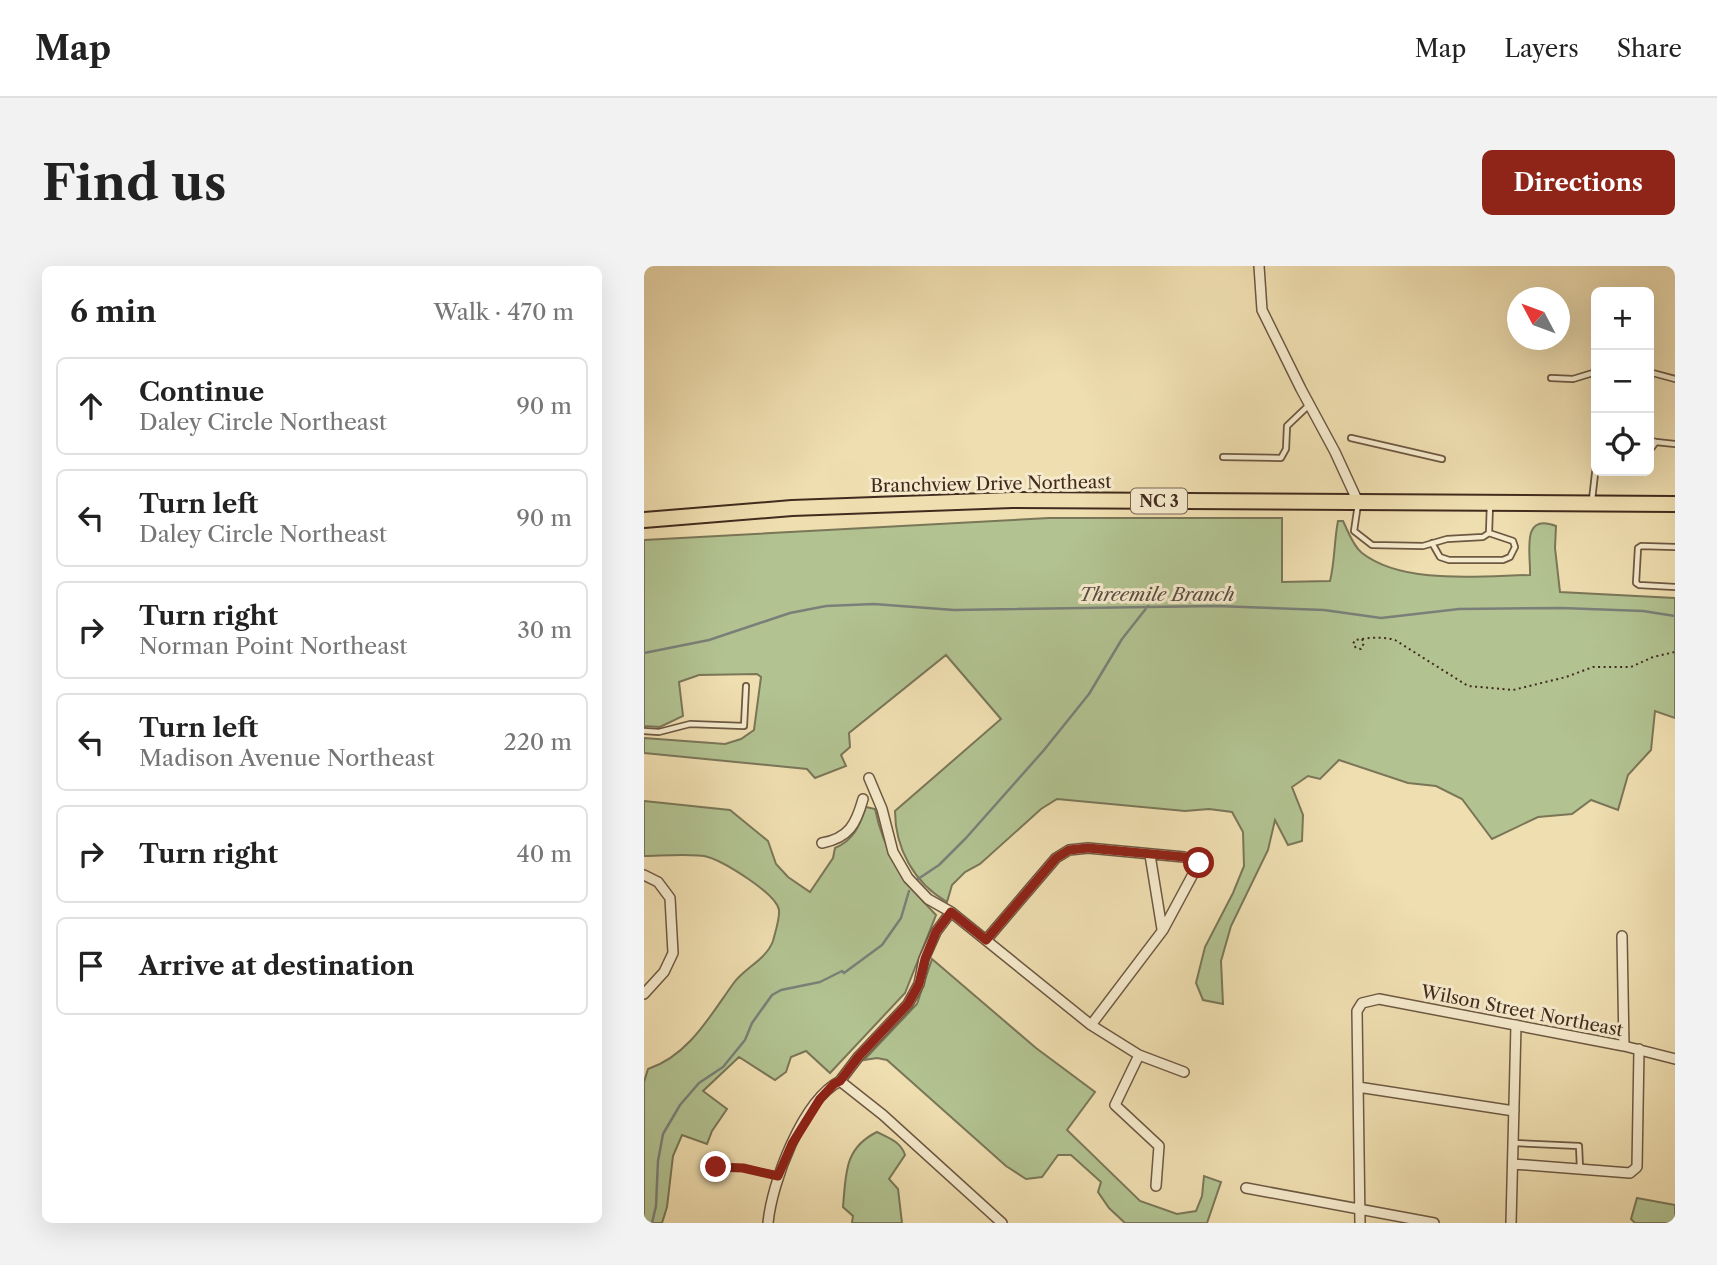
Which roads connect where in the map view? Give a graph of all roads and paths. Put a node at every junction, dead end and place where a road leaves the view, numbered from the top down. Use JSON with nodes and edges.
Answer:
{"nodes":[{"id":1,"x":1259,"y":266,"type":"edge"},
{"id":2,"x":1654,"y":373,"type":"edge"},
{"id":3,"x":1591,"y":374,"type":"edge"},
{"id":4,"x":1551,"y":378,"type":"dead end"},
{"id":5,"x":1675,"y":379,"type":"edge"},
{"id":6,"x":1309,"y":404,"type":"junction"},
{"id":7,"x":1351,"y":438,"type":"dead end"},
{"id":8,"x":1656,"y":442,"type":"joint"},
{"id":9,"x":1675,"y":444,"type":"edge"},
{"id":10,"x":1654,"y":445,"type":"edge"},
{"id":11,"x":1223,"y":457,"type":"dead end"},
{"id":12,"x":1442,"y":459,"type":"dead end"},
{"id":13,"x":1595,"y":476,"type":"edge"},
{"id":14,"x":1358,"y":502,"type":"junction"},
{"id":15,"x":1490,"y":503,"type":"junction"},
{"id":16,"x":1591,"y":504,"type":"junction"},
{"id":17,"x":1675,"y":505,"type":"edge"},
{"id":18,"x":644,"y":520,"type":"edge"},
{"id":19,"x":1489,"y":533,"type":"junction"},
{"id":20,"x":1432,"y":543,"type":"junction"},
{"id":21,"x":1675,"y":547,"type":"edge"},
{"id":22,"x":1675,"y":587,"type":"edge"},
{"id":23,"x":1362,"y":639,"type":"dead end"},
{"id":24,"x":1675,"y":652,"type":"edge"},
{"id":25,"x":746,"y":685,"type":"dead end"},
{"id":26,"x":644,"y":731,"type":"edge"},
{"id":27,"x":822,"y":843,"type":"dead end"},
{"id":28,"x":1150,"y":855,"type":"junction"},
{"id":29,"x":644,"y":875,"type":"edge"},
{"id":30,"x":951,"y":912,"type":"junction"},
{"id":31,"x":1163,"y":930,"type":"junction"},
{"id":32,"x":1622,"y":936,"type":"dead end"},
{"id":33,"x":986,"y":940,"type":"junction"},
{"id":34,"x":644,"y":994,"type":"edge"},
{"id":35,"x":1091,"y":1025,"type":"junction"},
{"id":36,"x":1516,"y":1025,"type":"junction"},
{"id":37,"x":1624,"y":1046,"type":"junction"},
{"id":38,"x":1639,"y":1049,"type":"junction"},
{"id":39,"x":1139,"y":1055,"type":"junction"},
{"id":40,"x":1675,"y":1059,"type":"edge"},
{"id":41,"x":1184,"y":1072,"type":"dead end"},
{"id":42,"x":840,"y":1081,"type":"junction"},
{"id":43,"x":1357,"y":1087,"type":"junction"},
{"id":44,"x":1514,"y":1111,"type":"junction"},
{"id":45,"x":1513,"y":1143,"type":"junction"},
{"id":46,"x":1513,"y":1164,"type":"junction"},
{"id":47,"x":716,"y":1167,"type":"dead end"},
{"id":48,"x":1580,"y":1169,"type":"junction"},
{"id":49,"x":778,"y":1176,"type":"junction"},
{"id":50,"x":1156,"y":1186,"type":"dead end"},
{"id":51,"x":1246,"y":1188,"type":"dead end"},
{"id":52,"x":1360,"y":1209,"type":"junction"},
{"id":53,"x":999,"y":1222,"type":"edge"},
{"id":54,"x":768,"y":1223,"type":"edge"},
{"id":55,"x":1360,"y":1223,"type":"edge"},
{"id":56,"x":1434,"y":1223,"type":"edge"},
{"id":57,"x":1511,"y":1223,"type":"edge"}],
"edges":[{"from":1,"to":6,"type":"street"},
{"from":2,"to":5,"type":"lane"},
{"from":3,"to":4,"type":"lane"},
{"from":6,"to":11,"type":"lane"},
{"from":6,"to":14,"type":"street"},
{"from":7,"to":12,"type":"lane"},
{"from":8,"to":9,"type":"lane"},
{"from":8,"to":10,"type":"lane"},
{"from":13,"to":16,"type":"lane"},
{"from":14,"to":15,"type":"main road","name":"Branchview Drive Northeast","number":"NC 3"},
{"from":14,"to":18,"type":"main road","name":"Branchview Drive Northeast","number":"NC 3"},
{"from":14,"to":20,"type":"lane"},
{"from":15,"to":16,"type":"main road","name":"Branchview Drive Northeast","number":"NC 3"},
{"from":15,"to":19,"type":"lane"},
{"from":16,"to":17,"type":"main road","name":"Branchview Drive Northeast","number":"NC 3"},
{"from":19,"to":20,"type":"lane"},
{"from":19,"to":20,"type":"lane"},
{"from":21,"to":22,"type":"lane"},
{"from":23,"to":24,"type":"path"},
{"from":25,"to":26,"type":"lane"},
{"from":27,"to":30,"type":"street"},
{"from":28,"to":31,"type":"street"},
{"from":28,"to":31,"type":"street"},
{"from":28,"to":33,"type":"street"},
{"from":29,"to":34,"type":"street"},
{"from":30,"to":33,"type":"street"},
{"from":30,"to":42,"type":"street"},
{"from":31,"to":35,"type":"street"},
{"from":32,"to":37,"type":"street"},
{"from":33,"to":35,"type":"street"},
{"from":35,"to":39,"type":"street"},
{"from":36,"to":37,"type":"street","name":"Wilson Street Northeast"},
{"from":36,"to":43,"type":"street","name":"Wilson Street Northeast"},
{"from":36,"to":44,"type":"street"},
{"from":37,"to":38,"type":"street","name":"Wilson Street Northeast"},
{"from":38,"to":40,"type":"street","name":"Wilson Street Northeast"},
{"from":38,"to":48,"type":"street"},
{"from":39,"to":41,"type":"street"},
{"from":39,"to":50,"type":"street"},
{"from":42,"to":49,"type":"street"},
{"from":42,"to":53,"type":"street"},
{"from":43,"to":44,"type":"street"},
{"from":43,"to":52,"type":"street"},
{"from":44,"to":45,"type":"street"},
{"from":45,"to":46,"type":"street"},
{"from":45,"to":48,"type":"lane"},
{"from":46,"to":48,"type":"street"},
{"from":46,"to":57,"type":"street"},
{"from":47,"to":49,"type":"lane"},
{"from":49,"to":54,"type":"street"},
{"from":51,"to":52,"type":"street"},
{"from":52,"to":55,"type":"street"},
{"from":52,"to":56,"type":"street"}]}
